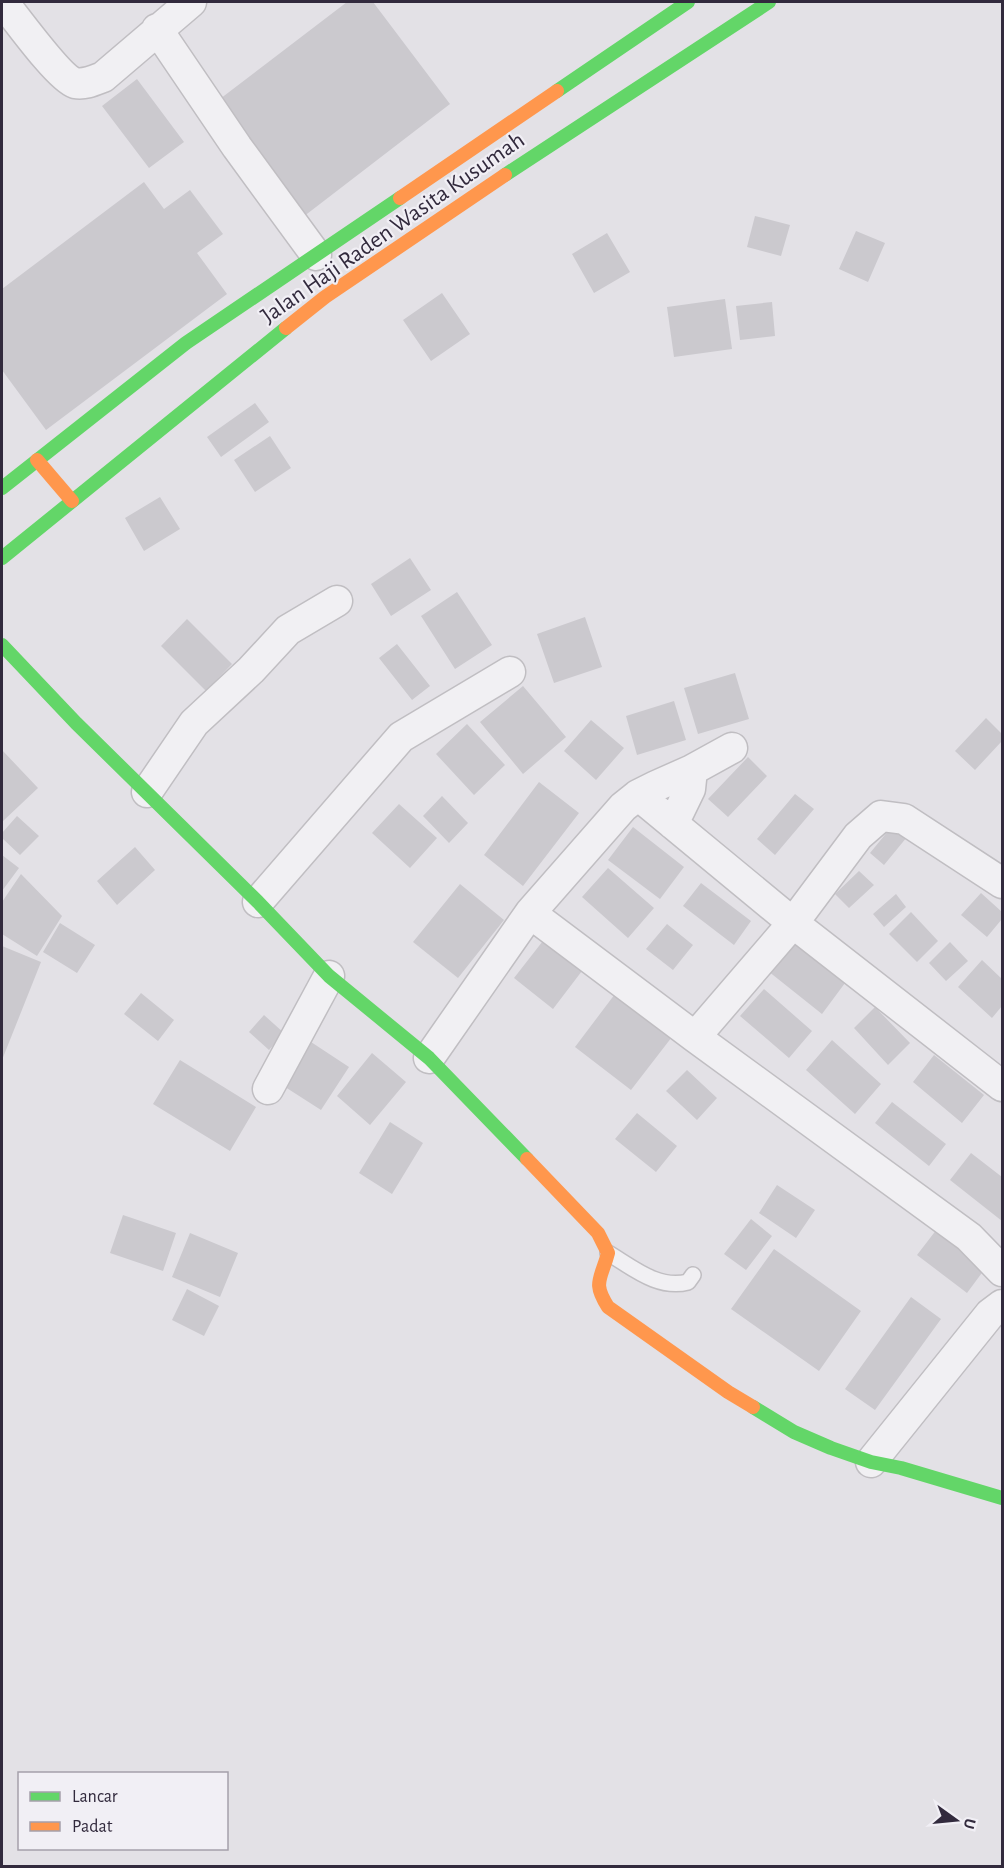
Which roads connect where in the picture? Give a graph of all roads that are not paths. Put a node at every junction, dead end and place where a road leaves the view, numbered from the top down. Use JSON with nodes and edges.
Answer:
{"nodes":[{"id":1,"x":3,"y":2,"type":"edge"},
{"id":2,"x":688,"y":2,"type":"edge"},
{"id":3,"x":769,"y":2,"type":"edge"},
{"id":4,"x":171,"y":12,"type":"edge"},
{"id":5,"x":316,"y":255,"type":"junction"},
{"id":6,"x":37,"y":460,"type":"junction"},
{"id":7,"x":2,"y":488,"type":"edge"},
{"id":8,"x":72,"y":501,"type":"junction"},
{"id":9,"x":2,"y":558,"type":"edge"},
{"id":10,"x":338,"y":601,"type":"dead end"},
{"id":11,"x":2,"y":645,"type":"edge"},
{"id":12,"x":510,"y":672,"type":"dead end"},
{"id":13,"x":732,"y":748,"type":"dead end"},
{"id":14,"x":692,"y":770,"type":"junction"},
{"id":15,"x":147,"y":792,"type":"junction"},
{"id":16,"x":638,"y":795,"type":"junction"},
{"id":17,"x":673,"y":824,"type":"junction"},
{"id":18,"x":1002,"y":883,"type":"edge"},
{"id":19,"x":258,"y":902,"type":"junction"},
{"id":20,"x":530,"y":913,"type":"junction"},
{"id":21,"x":793,"y":923,"type":"junction"},
{"id":22,"x":329,"y":976,"type":"junction"},
{"id":23,"x":694,"y":1037,"type":"junction"},
{"id":24,"x":429,"y":1058,"type":"junction"},
{"id":25,"x":1002,"y":1086,"type":"edge"},
{"id":26,"x":268,"y":1089,"type":"dead end"},
{"id":27,"x":608,"y":1253,"type":"junction"},
{"id":28,"x":1002,"y":1271,"type":"edge"},
{"id":29,"x":693,"y":1275,"type":"dead end"},
{"id":30,"x":1002,"y":1305,"type":"edge"},
{"id":31,"x":871,"y":1462,"type":"junction"},
{"id":32,"x":1002,"y":1498,"type":"edge"}],
"edges":[{"from":1,"to":4,"type":"street"},
{"from":2,"to":5,"type":"main road","name":"Jalan Haji Raden Wasita Kusumah"},
{"from":3,"to":8,"type":"main road","name":"Jalan Haji Raden Wasita Kusumah"},
{"from":4,"to":5,"type":"street"},
{"from":5,"to":6,"type":"main road","name":"Jalan Haji Raden Wasita Kusumah"},
{"from":6,"to":7,"type":"main road","name":"Jalan Haji Raden Wasita Kusumah"},
{"from":6,"to":8,"type":"main road"},
{"from":8,"to":9,"type":"main road","name":"Jalan Haji Raden Wasita Kusumah"},
{"from":10,"to":15,"type":"street"},
{"from":11,"to":15,"type":"main road"},
{"from":12,"to":19,"type":"street"},
{"from":13,"to":14,"type":"street"},
{"from":14,"to":16,"type":"street"},
{"from":14,"to":17,"type":"street"},
{"from":15,"to":19,"type":"main road"},
{"from":16,"to":17,"type":"street"},
{"from":16,"to":20,"type":"street"},
{"from":17,"to":21,"type":"street"},
{"from":18,"to":21,"type":"street"},
{"from":19,"to":22,"type":"main road"},
{"from":20,"to":23,"type":"street"},
{"from":20,"to":24,"type":"street"},
{"from":21,"to":23,"type":"street"},
{"from":21,"to":25,"type":"street"},
{"from":22,"to":24,"type":"main road"},
{"from":22,"to":26,"type":"street"},
{"from":23,"to":28,"type":"street"},
{"from":24,"to":27,"type":"main road"},
{"from":27,"to":29,"type":"lane"},
{"from":27,"to":31,"type":"main road"},
{"from":30,"to":31,"type":"street"},
{"from":31,"to":32,"type":"main road"}]}
